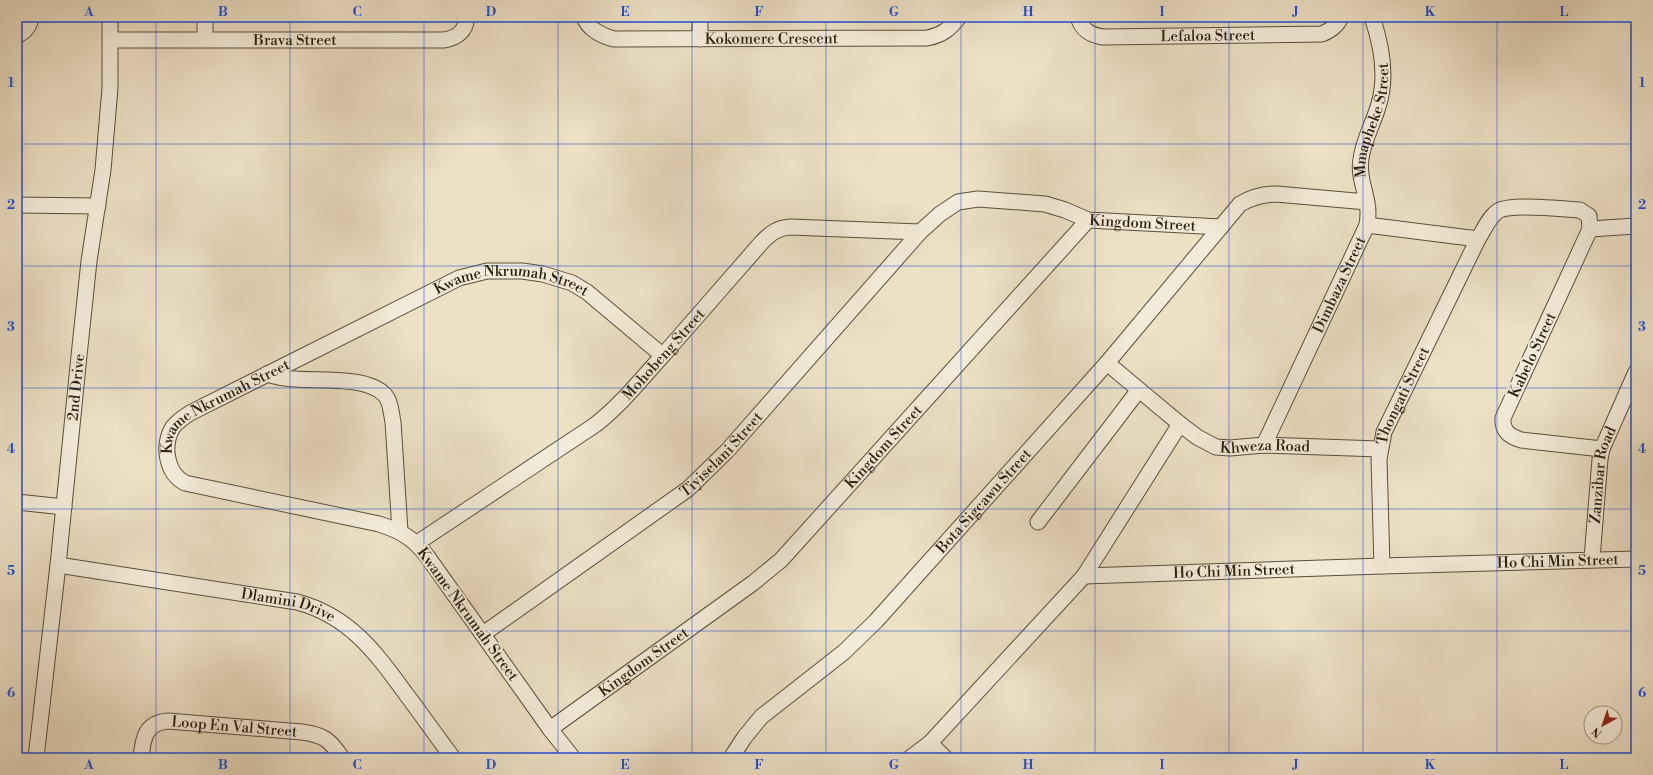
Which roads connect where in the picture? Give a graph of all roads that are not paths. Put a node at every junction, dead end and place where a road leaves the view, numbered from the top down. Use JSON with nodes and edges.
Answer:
{"nodes":[{"id":1,"x":31,"y":17,"type":"edge"},
{"id":2,"x":110,"y":17,"type":"edge"},
{"id":3,"x":204,"y":17,"type":"edge"},
{"id":4,"x":466,"y":17,"type":"edge"},
{"id":5,"x":584,"y":17,"type":"edge"},
{"id":6,"x":700,"y":17,"type":"edge"},
{"id":7,"x":959,"y":17,"type":"edge"},
{"id":8,"x":1078,"y":17,"type":"edge"},
{"id":9,"x":1341,"y":17,"type":"edge"},
{"id":10,"x":1372,"y":17,"type":"edge"},
{"id":11,"x":17,"y":36,"type":"edge"},
{"id":12,"x":205,"y":39,"type":"junction"},
{"id":13,"x":700,"y":39,"type":"junction"},
{"id":14,"x":111,"y":40,"type":"junction"},
{"id":15,"x":1367,"y":202,"type":"junction"},
{"id":16,"x":17,"y":205,"type":"edge"},
{"id":17,"x":98,"y":206,"type":"junction"},
{"id":18,"x":1088,"y":220,"type":"junction"},
{"id":19,"x":1367,"y":225,"type":"junction"},
{"id":20,"x":1636,"y":226,"type":"edge"},
{"id":21,"x":1221,"y":227,"type":"junction"},
{"id":22,"x":1590,"y":229,"type":"junction"},
{"id":23,"x":920,"y":232,"type":"junction"},
{"id":24,"x":1478,"y":239,"type":"junction"},
{"id":25,"x":662,"y":355,"type":"junction"},
{"id":26,"x":1107,"y":363,"type":"junction"},
{"id":27,"x":1636,"y":372,"type":"edge"},
{"id":28,"x":267,"y":374,"type":"junction"},
{"id":29,"x":1138,"y":391,"type":"junction"},
{"id":30,"x":1180,"y":424,"type":"junction"},
{"id":31,"x":1264,"y":446,"type":"junction"},
{"id":32,"x":1380,"y":449,"type":"junction"},
{"id":33,"x":1602,"y":449,"type":"junction"},
{"id":34,"x":17,"y":502,"type":"edge"},
{"id":35,"x":64,"y":507,"type":"junction"},
{"id":36,"x":1038,"y":522,"type":"dead end"},
{"id":37,"x":400,"y":531,"type":"junction"},
{"id":38,"x":418,"y":544,"type":"junction"},
{"id":39,"x":1592,"y":559,"type":"junction"},
{"id":40,"x":1636,"y":559,"type":"edge"},
{"id":41,"x":58,"y":565,"type":"junction"},
{"id":42,"x":1382,"y":566,"type":"junction"},
{"id":43,"x":1084,"y":576,"type":"junction"},
{"id":44,"x":483,"y":634,"type":"junction"},
{"id":45,"x":550,"y":728,"type":"junction"},
{"id":46,"x":930,"y":743,"type":"junction"},
{"id":47,"x":36,"y":758,"type":"edge"},
{"id":48,"x":141,"y":758,"type":"edge"},
{"id":49,"x":342,"y":758,"type":"edge"},
{"id":50,"x":453,"y":758,"type":"edge"},
{"id":51,"x":573,"y":758,"type":"edge"},
{"id":52,"x":731,"y":758,"type":"edge"},
{"id":53,"x":910,"y":758,"type":"edge"},
{"id":54,"x":945,"y":758,"type":"edge"}],
"edges":[{"from":1,"to":11,"type":"street"},
{"from":2,"to":14,"type":"street","name":"2nd Drive"},
{"from":3,"to":12,"type":"street"},
{"from":4,"to":12,"type":"street","name":"Brava Street"},
{"from":5,"to":13,"type":"street","name":"Kokomere Crescent"},
{"from":6,"to":13,"type":"street"},
{"from":7,"to":13,"type":"street","name":"Kokomere Crescent"},
{"from":8,"to":9,"type":"street","name":"Lefaloa Street"},
{"from":10,"to":15,"type":"street","name":"Mmapheke Street"},
{"from":12,"to":14,"type":"street","name":"Brava Street"},
{"from":14,"to":17,"type":"street","name":"2nd Drive"},
{"from":15,"to":19,"type":"street","name":"Mmapheke Street"},
{"from":15,"to":21,"type":"street","name":"Bota Sigcawu Street"},
{"from":16,"to":17,"type":"street"},
{"from":17,"to":35,"type":"street","name":"2nd Drive"},
{"from":18,"to":21,"type":"street","name":"Kingdom Street"},
{"from":18,"to":23,"type":"street","name":"Tiyiselani Street"},
{"from":18,"to":45,"type":"street","name":"Kingdom Street"},
{"from":19,"to":24,"type":"street","name":"Dimbaza Street"},
{"from":19,"to":31,"type":"street","name":"Dimbaza Street"},
{"from":20,"to":22,"type":"street"},
{"from":21,"to":26,"type":"street","name":"Bota Sigcawu Street"},
{"from":22,"to":24,"type":"street","name":"Thongati Street"},
{"from":22,"to":33,"type":"street","name":"Kabelo Street"},
{"from":23,"to":25,"type":"street","name":"Mohobeng Street"},
{"from":23,"to":44,"type":"street","name":"Tiyiselani Street"},
{"from":24,"to":32,"type":"street","name":"Thongati Street"},
{"from":25,"to":28,"type":"street","name":"Kwame Nkrumah Street"},
{"from":25,"to":38,"type":"street","name":"Mohobeng Street"},
{"from":26,"to":29,"type":"street","name":"Khweza Road"},
{"from":26,"to":52,"type":"street","name":"Bota Sigcawu Street"},
{"from":27,"to":33,"type":"street","name":"Zanzibar Road"},
{"from":28,"to":37,"type":"street"},
{"from":28,"to":37,"type":"street","name":"Kwame Nkrumah Street"},
{"from":29,"to":30,"type":"street","name":"Khweza Road"},
{"from":29,"to":36,"type":"street"},
{"from":30,"to":31,"type":"street","name":"Khweza Road"},
{"from":30,"to":43,"type":"street"},
{"from":31,"to":32,"type":"street","name":"Khweza Road"},
{"from":32,"to":42,"type":"street","name":"Thongati Street"},
{"from":33,"to":39,"type":"street","name":"Zanzibar Road"},
{"from":34,"to":35,"type":"street"},
{"from":35,"to":41,"type":"street","name":"2nd Drive"},
{"from":37,"to":38,"type":"street","name":"Kwame Nkrumah Street"},
{"from":38,"to":44,"type":"street","name":"Kwame Nkrumah Street"},
{"from":39,"to":40,"type":"street","name":"Ho Chi Min Street"},
{"from":39,"to":42,"type":"street","name":"Ho Chi Min Street"},
{"from":41,"to":47,"type":"street","name":"2nd Drive"},
{"from":41,"to":50,"type":"street","name":"Dlamini Drive"},
{"from":42,"to":43,"type":"street","name":"Ho Chi Min Street"},
{"from":43,"to":46,"type":"street"},
{"from":44,"to":45,"type":"street","name":"Kwame Nkrumah Street"},
{"from":45,"to":51,"type":"street","name":"Kwame Nkrumah Street"},
{"from":46,"to":53,"type":"street"},
{"from":46,"to":54,"type":"street"},
{"from":48,"to":49,"type":"street","name":"Loop En Val Street"}]}
